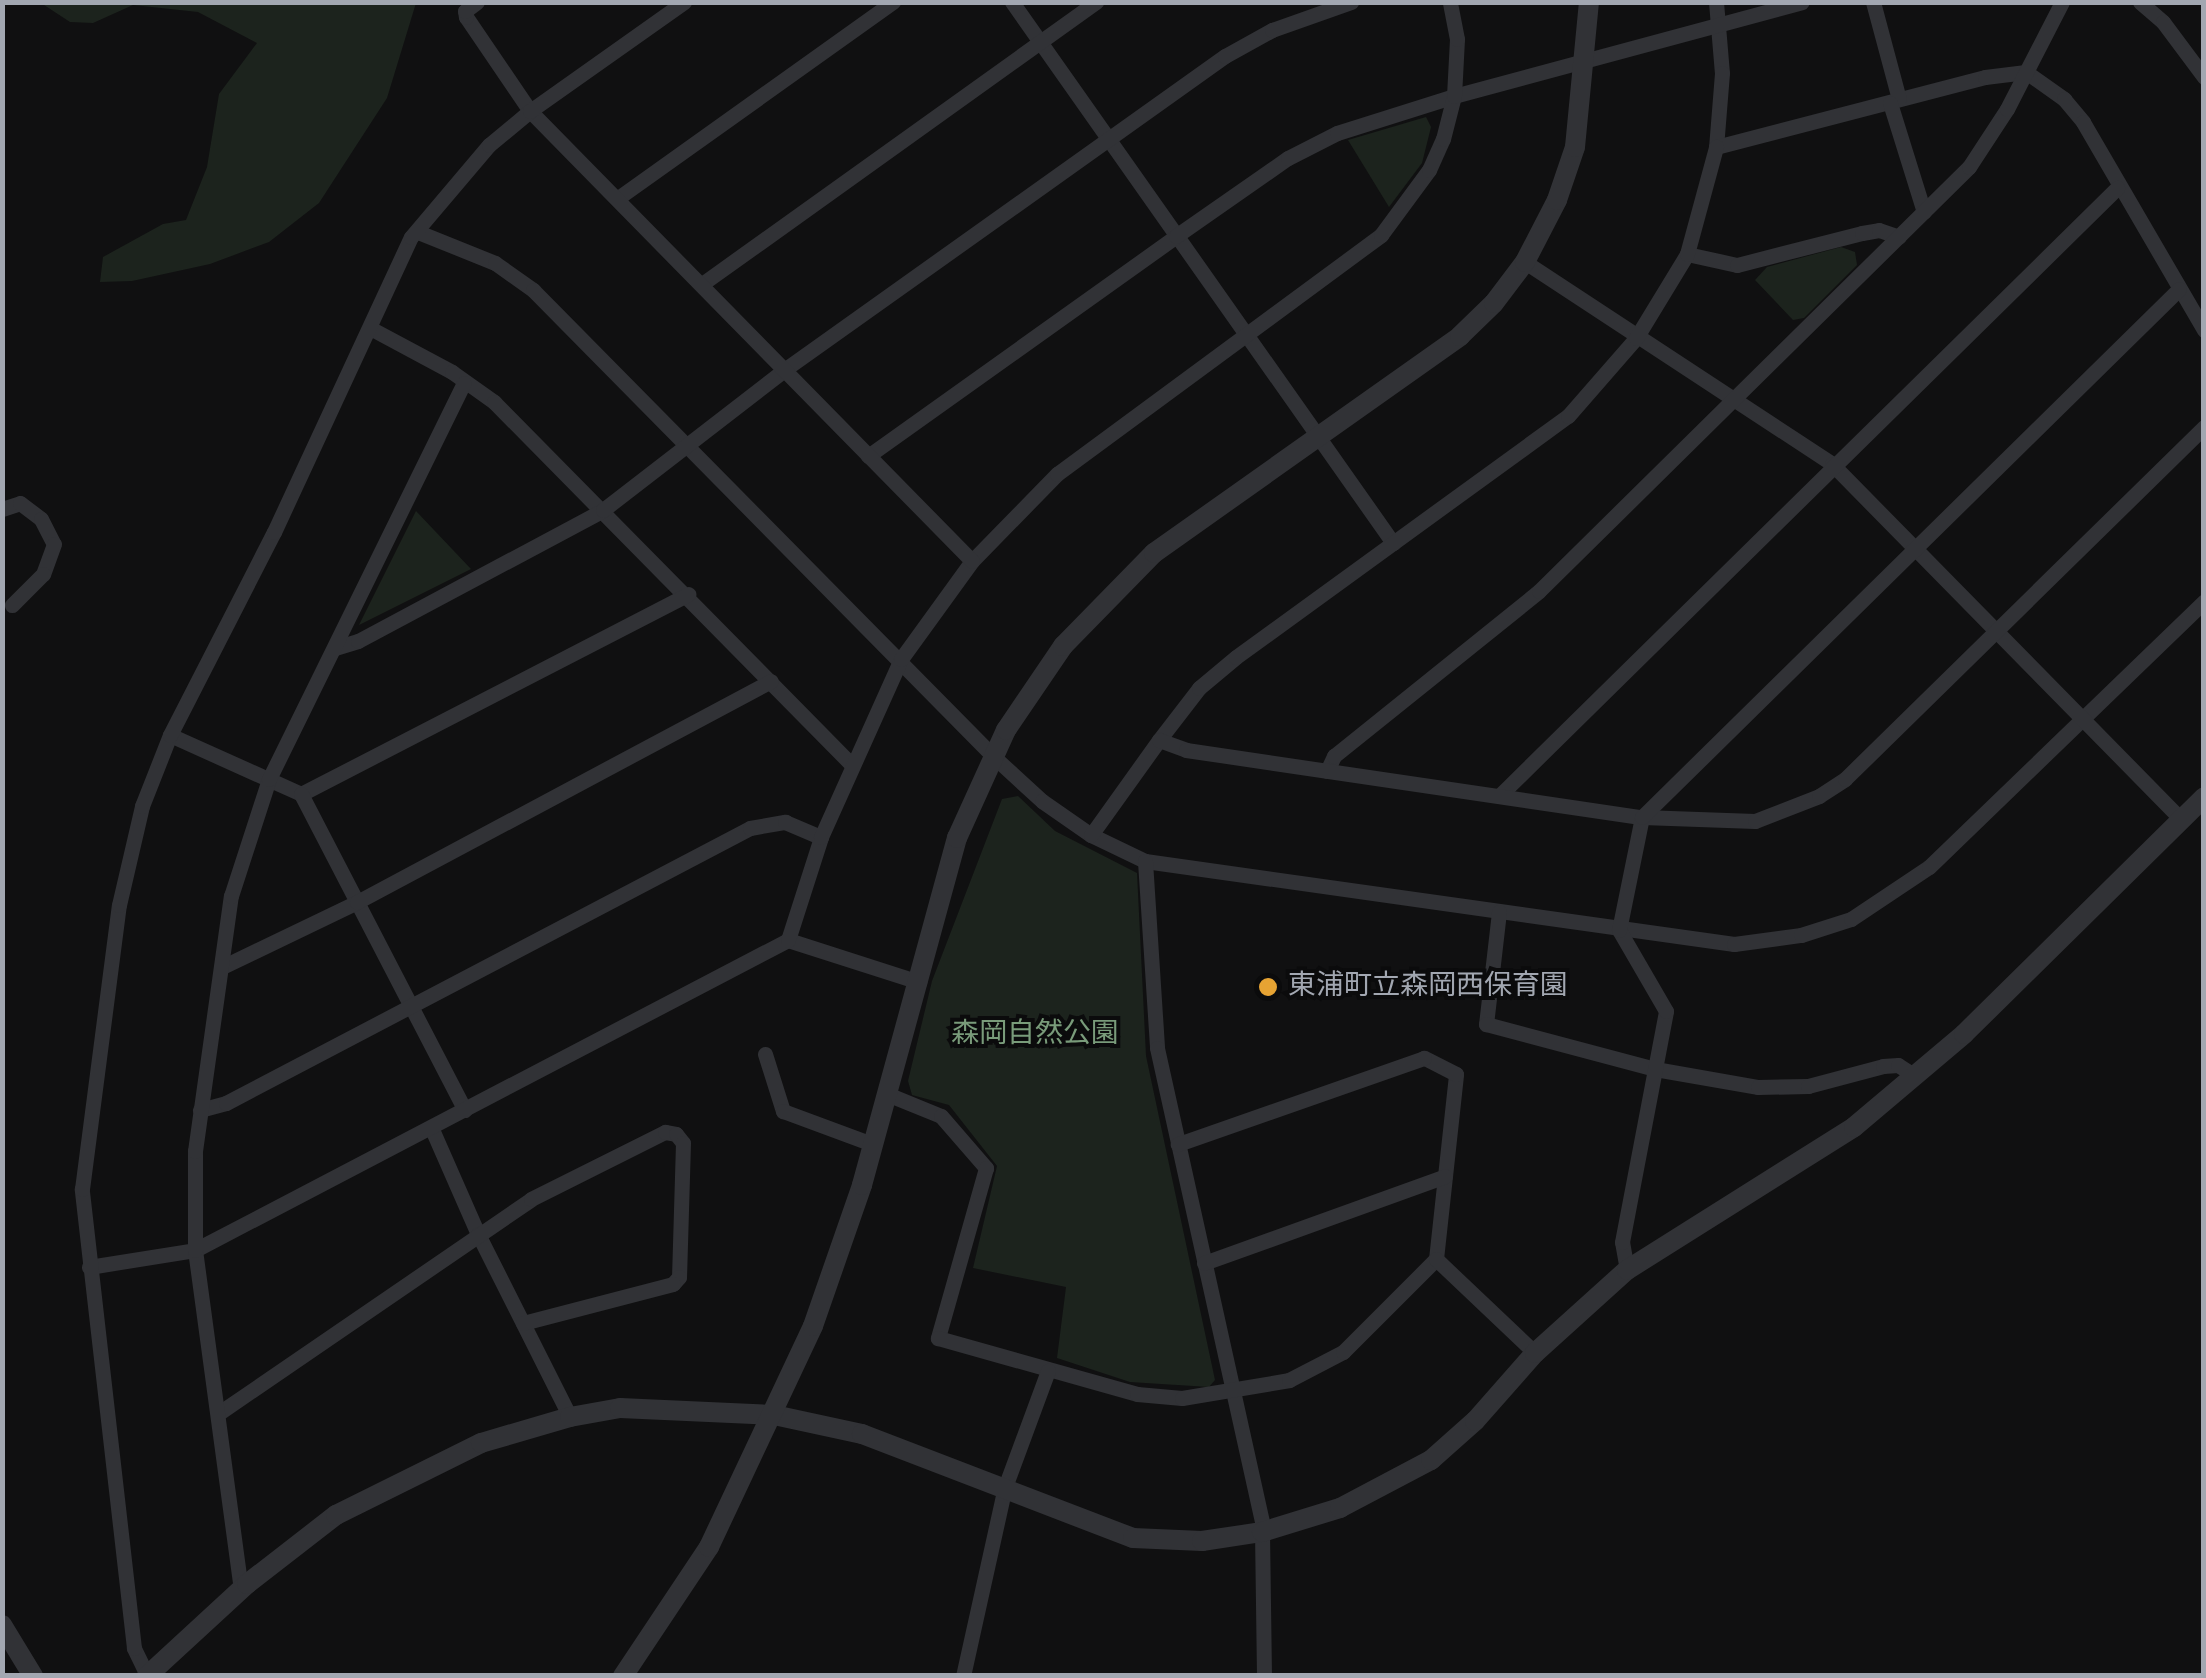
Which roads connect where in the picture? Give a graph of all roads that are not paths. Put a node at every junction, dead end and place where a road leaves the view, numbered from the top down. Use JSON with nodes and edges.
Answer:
{"nodes":[{"id":1,"x":477,"y":2,"type":"edge"},
{"id":2,"x":684,"y":2,"type":"edge"},
{"id":3,"x":893,"y":2,"type":"edge"},
{"id":4,"x":1012,"y":2,"type":"edge"},
{"id":5,"x":1096,"y":2,"type":"edge"},
{"id":6,"x":1351,"y":2,"type":"edge"},
{"id":7,"x":1450,"y":2,"type":"edge"},
{"id":8,"x":1590,"y":2,"type":"edge"},
{"id":9,"x":1716,"y":2,"type":"edge"},
{"id":10,"x":1802,"y":2,"type":"edge"},
{"id":11,"x":1873,"y":2,"type":"edge"},
{"id":12,"x":2062,"y":2,"type":"edge"},
{"id":13,"x":2140,"y":2,"type":"edge"},
{"id":14,"x":1719,"y":25,"type":"junction"},
{"id":15,"x":1039,"y":42,"type":"junction"},
{"id":16,"x":1585,"y":62,"type":"junction"},
{"id":17,"x":2026,"y":72,"type":"junction"},
{"id":18,"x":2204,"y":77,"type":"edge"},
{"id":19,"x":1454,"y":96,"type":"junction"},
{"id":20,"x":1894,"y":101,"type":"junction"},
{"id":21,"x":530,"y":111,"type":"junction"},
{"id":22,"x":1106,"y":138,"type":"junction"},
{"id":23,"x":1716,"y":147,"type":"junction"},
{"id":24,"x":2118,"y":188,"type":"junction"},
{"id":25,"x":618,"y":198,"type":"junction"},
{"id":26,"x":1924,"y":212,"type":"junction"},
{"id":27,"x":418,"y":232,"type":"junction"},
{"id":28,"x":1176,"y":236,"type":"junction"},
{"id":29,"x":1899,"y":237,"type":"junction"},
{"id":30,"x":1688,"y":254,"type":"junction"},
{"id":31,"x":1525,"y":262,"type":"junction"},
{"id":32,"x":702,"y":284,"type":"junction"},
{"id":33,"x":2179,"y":289,"type":"junction"},
{"id":34,"x":370,"y":328,"type":"junction"},
{"id":35,"x":2204,"y":330,"type":"edge"},
{"id":36,"x":1246,"y":335,"type":"junction"},
{"id":37,"x":1636,"y":338,"type":"junction"},
{"id":38,"x":784,"y":370,"type":"junction"},
{"id":39,"x":464,"y":383,"type":"junction"},
{"id":40,"x":1731,"y":399,"type":"junction"},
{"id":41,"x":2204,"y":427,"type":"edge"},
{"id":42,"x":1317,"y":438,"type":"junction"},
{"id":43,"x":688,"y":444,"type":"junction"},
{"id":44,"x":868,"y":456,"type":"junction"},
{"id":45,"x":1832,"y":464,"type":"junction"},
{"id":46,"x":2,"y":510,"type":"edge"},
{"id":47,"x":603,"y":510,"type":"junction"},
{"id":48,"x":1393,"y":543,"type":"junction"},
{"id":49,"x":1914,"y":546,"type":"junction"},
{"id":50,"x":972,"y":561,"type":"junction"},
{"id":51,"x":688,"y":594,"type":"junction"},
{"id":52,"x":2204,"y":601,"type":"edge"},
{"id":53,"x":12,"y":605,"type":"dead end"},
{"id":54,"x":1996,"y":631,"type":"junction"},
{"id":55,"x":335,"y":648,"type":"junction"},
{"id":56,"x":901,"y":659,"type":"junction"},
{"id":57,"x":771,"y":681,"type":"junction"},
{"id":58,"x":2084,"y":715,"type":"junction"},
{"id":59,"x":170,"y":736,"type":"junction"},
{"id":60,"x":1159,"y":740,"type":"junction"},
{"id":61,"x":993,"y":756,"type":"junction"},
{"id":62,"x":851,"y":764,"type":"junction"},
{"id":63,"x":1327,"y":771,"type":"junction"},
{"id":64,"x":269,"y":779,"type":"junction"},
{"id":65,"x":301,"y":794,"type":"junction"},
{"id":66,"x":1500,"y":795,"type":"junction"},
{"id":67,"x":2204,"y":797,"type":"edge"},
{"id":68,"x":1642,"y":817,"type":"junction"},
{"id":69,"x":2182,"y":819,"type":"junction"},
{"id":70,"x":1092,"y":835,"type":"junction"},
{"id":71,"x":821,"y":837,"type":"junction"},
{"id":72,"x":1145,"y":861,"type":"junction"},
{"id":73,"x":357,"y":902,"type":"junction"},
{"id":74,"x":1499,"y":912,"type":"junction"},
{"id":75,"x":1619,"y":930,"type":"junction"},
{"id":76,"x":788,"y":940,"type":"junction"},
{"id":77,"x":222,"y":966,"type":"junction"},
{"id":78,"x":919,"y":982,"type":"junction"},
{"id":79,"x":412,"y":1006,"type":"junction"},
{"id":80,"x":766,"y":1054,"type":"dead end"},
{"id":81,"x":1655,"y":1070,"type":"junction"},
{"id":82,"x":1914,"y":1076,"type":"junction"},
{"id":83,"x":887,"y":1094,"type":"junction"},
{"id":84,"x":200,"y":1110,"type":"junction"},
{"id":85,"x":465,"y":1110,"type":"junction"},
{"id":86,"x":430,"y":1127,"type":"junction"},
{"id":87,"x":872,"y":1144,"type":"junction"},
{"id":88,"x":1178,"y":1144,"type":"junction"},
{"id":89,"x":1445,"y":1176,"type":"junction"},
{"id":90,"x":478,"y":1234,"type":"junction"},
{"id":91,"x":195,"y":1250,"type":"junction"},
{"id":92,"x":1436,"y":1259,"type":"junction"},
{"id":93,"x":1204,"y":1262,"type":"junction"},
{"id":94,"x":89,"y":1267,"type":"junction"},
{"id":95,"x":1627,"y":1270,"type":"junction"},
{"id":96,"x":522,"y":1324,"type":"junction"},
{"id":97,"x":1534,"y":1353,"type":"junction"},
{"id":98,"x":1048,"y":1372,"type":"junction"},
{"id":99,"x":1231,"y":1393,"type":"junction"},
{"id":100,"x":219,"y":1414,"type":"junction"},
{"id":101,"x":774,"y":1414,"type":"junction"},
{"id":102,"x":570,"y":1417,"type":"junction"},
{"id":103,"x":1006,"y":1487,"type":"junction"},
{"id":104,"x":1263,"y":1532,"type":"junction"},
{"id":105,"x":241,"y":1590,"type":"junction"},
{"id":106,"x":2,"y":1625,"type":"edge"},
{"id":107,"x":147,"y":1675,"type":"edge"},
{"id":108,"x":33,"y":1676,"type":"edge"},
{"id":109,"x":623,"y":1676,"type":"edge"},
{"id":110,"x":963,"y":1676,"type":"edge"},
{"id":111,"x":1264,"y":1676,"type":"edge"}],
"edges":[{"from":1,"to":21,"type":"street"},
{"from":2,"to":21,"type":"street"},
{"from":3,"to":25,"type":"street"},
{"from":4,"to":15,"type":"street"},
{"from":5,"to":15,"type":"street"},
{"from":6,"to":22,"type":"street"},
{"from":7,"to":19,"type":"street"},
{"from":8,"to":16,"type":"street"},
{"from":9,"to":14,"type":"street"},
{"from":10,"to":14,"type":"street"},
{"from":11,"to":20,"type":"street"},
{"from":12,"to":17,"type":"street"},
{"from":13,"to":18,"type":"street"},
{"from":14,"to":16,"type":"street"},
{"from":14,"to":23,"type":"street"},
{"from":15,"to":22,"type":"street"},
{"from":15,"to":32,"type":"street"},
{"from":16,"to":19,"type":"street"},
{"from":16,"to":31,"type":"street"},
{"from":17,"to":20,"type":"street"},
{"from":17,"to":24,"type":"street"},
{"from":17,"to":26,"type":"street"},
{"from":19,"to":28,"type":"street"},
{"from":19,"to":36,"type":"street"},
{"from":20,"to":23,"type":"street"},
{"from":20,"to":26,"type":"street"},
{"from":21,"to":25,"type":"street"},
{"from":21,"to":27,"type":"street"},
{"from":22,"to":28,"type":"street"},
{"from":22,"to":38,"type":"street"},
{"from":23,"to":30,"type":"street"},
{"from":24,"to":33,"type":"street"},
{"from":24,"to":45,"type":"street"},
{"from":25,"to":32,"type":"street"},
{"from":26,"to":29,"type":"street"},
{"from":27,"to":34,"type":"street"},
{"from":27,"to":43,"type":"street"},
{"from":28,"to":36,"type":"street"},
{"from":28,"to":44,"type":"street"},
{"from":29,"to":30,"type":"street"},
{"from":29,"to":40,"type":"street"},
{"from":30,"to":37,"type":"street"},
{"from":31,"to":37,"type":"street"},
{"from":31,"to":42,"type":"street"},
{"from":32,"to":38,"type":"street"},
{"from":33,"to":35,"type":"street"},
{"from":33,"to":49,"type":"street"},
{"from":34,"to":39,"type":"street"},
{"from":34,"to":59,"type":"street"},
{"from":36,"to":42,"type":"street"},
{"from":36,"to":50,"type":"street"},
{"from":37,"to":40,"type":"street"},
{"from":37,"to":48,"type":"street"},
{"from":38,"to":43,"type":"street"},
{"from":38,"to":44,"type":"street"},
{"from":39,"to":47,"type":"street"},
{"from":39,"to":55,"type":"street"},
{"from":40,"to":45,"type":"street"},
{"from":40,"to":63,"type":"street"},
{"from":41,"to":54,"type":"street"},
{"from":42,"to":48,"type":"street"},
{"from":42,"to":61,"type":"street"},
{"from":43,"to":47,"type":"street"},
{"from":43,"to":56,"type":"street"},
{"from":44,"to":50,"type":"street"},
{"from":45,"to":49,"type":"street"},
{"from":45,"to":66,"type":"street"},
{"from":46,"to":53,"type":"street"},
{"from":47,"to":51,"type":"street"},
{"from":47,"to":55,"type":"street"},
{"from":48,"to":60,"type":"street"},
{"from":49,"to":54,"type":"street"},
{"from":49,"to":68,"type":"street"},
{"from":50,"to":56,"type":"street"},
{"from":51,"to":57,"type":"street"},
{"from":51,"to":65,"type":"street"},
{"from":52,"to":58,"type":"street"},
{"from":54,"to":58,"type":"street"},
{"from":54,"to":68,"type":"street"},
{"from":55,"to":64,"type":"street"},
{"from":56,"to":61,"type":"street"},
{"from":56,"to":62,"type":"street"},
{"from":57,"to":62,"type":"street"},
{"from":57,"to":73,"type":"street"},
{"from":58,"to":69,"type":"street"},
{"from":58,"to":75,"type":"street"},
{"from":59,"to":64,"type":"street"},
{"from":59,"to":94,"type":"street"},
{"from":60,"to":63,"type":"street"},
{"from":60,"to":70,"type":"street"},
{"from":61,"to":70,"type":"street"},
{"from":61,"to":78,"type":"street"},
{"from":62,"to":71,"type":"street"},
{"from":63,"to":66,"type":"street"},
{"from":64,"to":65,"type":"street"},
{"from":64,"to":77,"type":"street"},
{"from":65,"to":73,"type":"street"},
{"from":66,"to":68,"type":"street"},
{"from":67,"to":69,"type":"street"},
{"from":68,"to":75,"type":"street"},
{"from":69,"to":82,"type":"street"},
{"from":70,"to":72,"type":"street"},
{"from":71,"to":76,"type":"street"},
{"from":71,"to":79,"type":"street"},
{"from":72,"to":74,"type":"street"},
{"from":72,"to":88,"type":"street"},
{"from":73,"to":77,"type":"street"},
{"from":73,"to":79,"type":"street"},
{"from":74,"to":75,"type":"street"},
{"from":74,"to":81,"type":"street"},
{"from":75,"to":81,"type":"street"},
{"from":76,"to":78,"type":"street"},
{"from":76,"to":85,"type":"street"},
{"from":77,"to":84,"type":"street"},
{"from":78,"to":83,"type":"street"},
{"from":79,"to":84,"type":"street"},
{"from":79,"to":85,"type":"street"},
{"from":80,"to":87,"type":"street"},
{"from":81,"to":82,"type":"street"},
{"from":81,"to":95,"type":"street"},
{"from":82,"to":95,"type":"street"},
{"from":83,"to":87,"type":"street"},
{"from":83,"to":98,"type":"street"},
{"from":84,"to":91,"type":"street"},
{"from":85,"to":86,"type":"street"},
{"from":86,"to":90,"type":"street"},
{"from":86,"to":91,"type":"street"},
{"from":87,"to":101,"type":"street"},
{"from":88,"to":89,"type":"street"},
{"from":88,"to":93,"type":"street"},
{"from":89,"to":92,"type":"street"},
{"from":89,"to":93,"type":"street"},
{"from":90,"to":96,"type":"street"},
{"from":90,"to":96,"type":"street"},
{"from":90,"to":100,"type":"street"},
{"from":91,"to":94,"type":"street"},
{"from":91,"to":100,"type":"street"},
{"from":92,"to":97,"type":"street"},
{"from":92,"to":99,"type":"street"},
{"from":93,"to":99,"type":"street"},
{"from":94,"to":107,"type":"street"},
{"from":95,"to":97,"type":"street"},
{"from":96,"to":102,"type":"street"},
{"from":97,"to":104,"type":"street"},
{"from":98,"to":99,"type":"street"},
{"from":98,"to":103,"type":"street"},
{"from":99,"to":104,"type":"street"},
{"from":100,"to":105,"type":"street"},
{"from":101,"to":102,"type":"street"},
{"from":101,"to":103,"type":"street"},
{"from":101,"to":109,"type":"street"},
{"from":102,"to":105,"type":"street"},
{"from":103,"to":104,"type":"street"},
{"from":103,"to":110,"type":"street"},
{"from":104,"to":111,"type":"street"},
{"from":105,"to":107,"type":"street"},
{"from":106,"to":108,"type":"street"}]}
